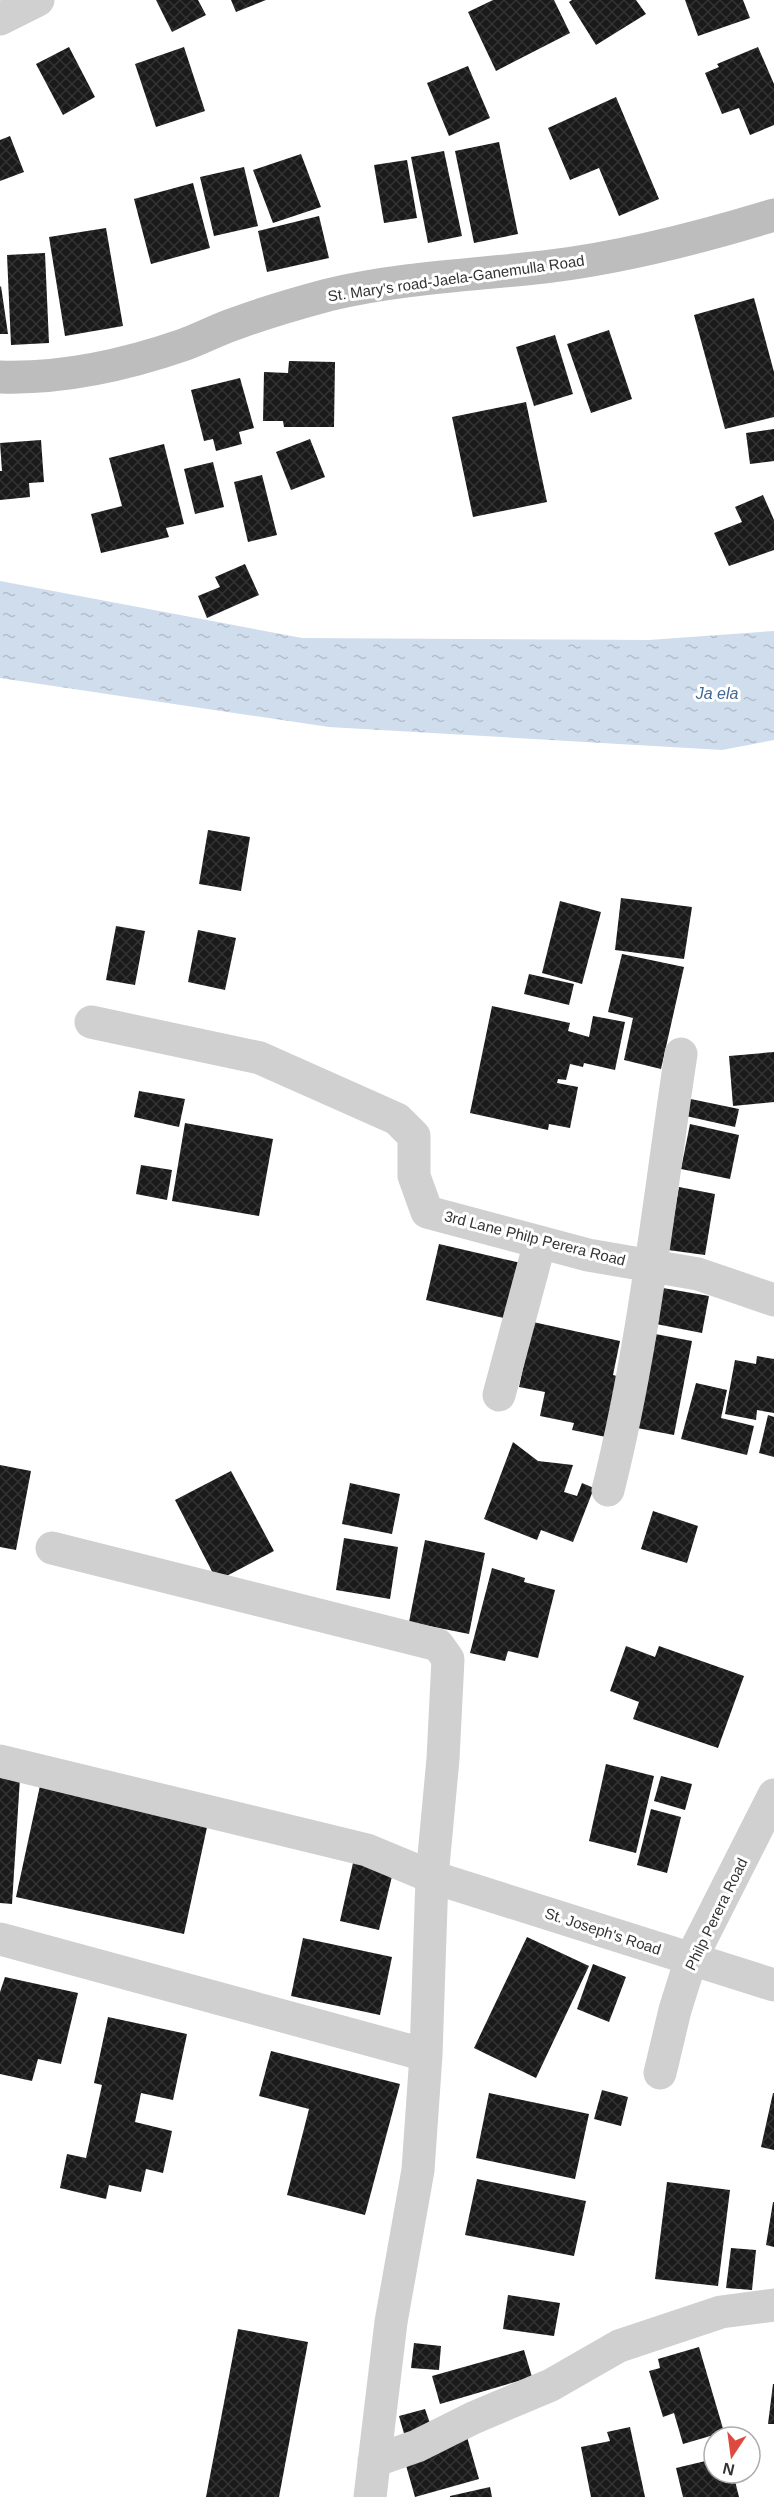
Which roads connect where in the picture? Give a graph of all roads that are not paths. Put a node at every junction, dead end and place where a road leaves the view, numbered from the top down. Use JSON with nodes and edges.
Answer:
{"nodes":[{"id":1,"x":38,"y":0,"type":"edge"},
{"id":2,"x":0,"y":19,"type":"edge"},
{"id":3,"x":774,"y":215,"type":"edge"},
{"id":4,"x":0,"y":377,"type":"edge"},
{"id":5,"x":91,"y":1022,"type":"dead end"},
{"id":6,"x":681,"y":1054,"type":"dead end"},
{"id":7,"x":540,"y":1242,"type":"junction"},
{"id":8,"x":649,"y":1265,"type":"junction"},
{"id":9,"x":774,"y":1300,"type":"edge"},
{"id":10,"x":499,"y":1395,"type":"dead end"},
{"id":11,"x":608,"y":1490,"type":"dead end"},
{"id":12,"x":52,"y":1548,"type":"dead end"},
{"id":13,"x":0,"y":1761,"type":"edge"},
{"id":14,"x":774,"y":1795,"type":"edge"},
{"id":15,"x":432,"y":1876,"type":"junction"},
{"id":16,"x":0,"y":1939,"type":"edge"},
{"id":17,"x":691,"y":1959,"type":"junction"},
{"id":18,"x":774,"y":1985,"type":"edge"},
{"id":19,"x":426,"y":2055,"type":"junction"},
{"id":20,"x":660,"y":2073,"type":"dead end"},
{"id":21,"x":774,"y":2305,"type":"edge"},
{"id":22,"x":374,"y":2461,"type":"junction"},
{"id":23,"x":370,"y":2497,"type":"edge"}],
"edges":[{"from":1,"to":2,"type":"street"},
{"from":3,"to":4,"type":"main road","name":"St. Mary's road-Jaela-Ganemulla Road"},
{"from":5,"to":7,"type":"street","name":"3rd Lane Philp Perera Road"},
{"from":6,"to":8,"type":"street"},
{"from":7,"to":8,"type":"street","name":"3rd Lane Philp Perera Road"},
{"from":7,"to":10,"type":"street"},
{"from":8,"to":9,"type":"street","name":"3rd Lane Philp Perera Road"},
{"from":8,"to":11,"type":"street"},
{"from":12,"to":15,"type":"street"},
{"from":13,"to":15,"type":"street","name":"St. Joseph's Road"},
{"from":14,"to":17,"type":"street","name":"Philp Perera Road"},
{"from":15,"to":17,"type":"street","name":"St. Joseph's Road"},
{"from":15,"to":19,"type":"street"},
{"from":16,"to":19,"type":"street"},
{"from":17,"to":18,"type":"street","name":"St. Joseph's Road"},
{"from":17,"to":20,"type":"street","name":"Philp Perera Road"},
{"from":19,"to":22,"type":"street"},
{"from":21,"to":22,"type":"street"},
{"from":22,"to":23,"type":"street"}]}
